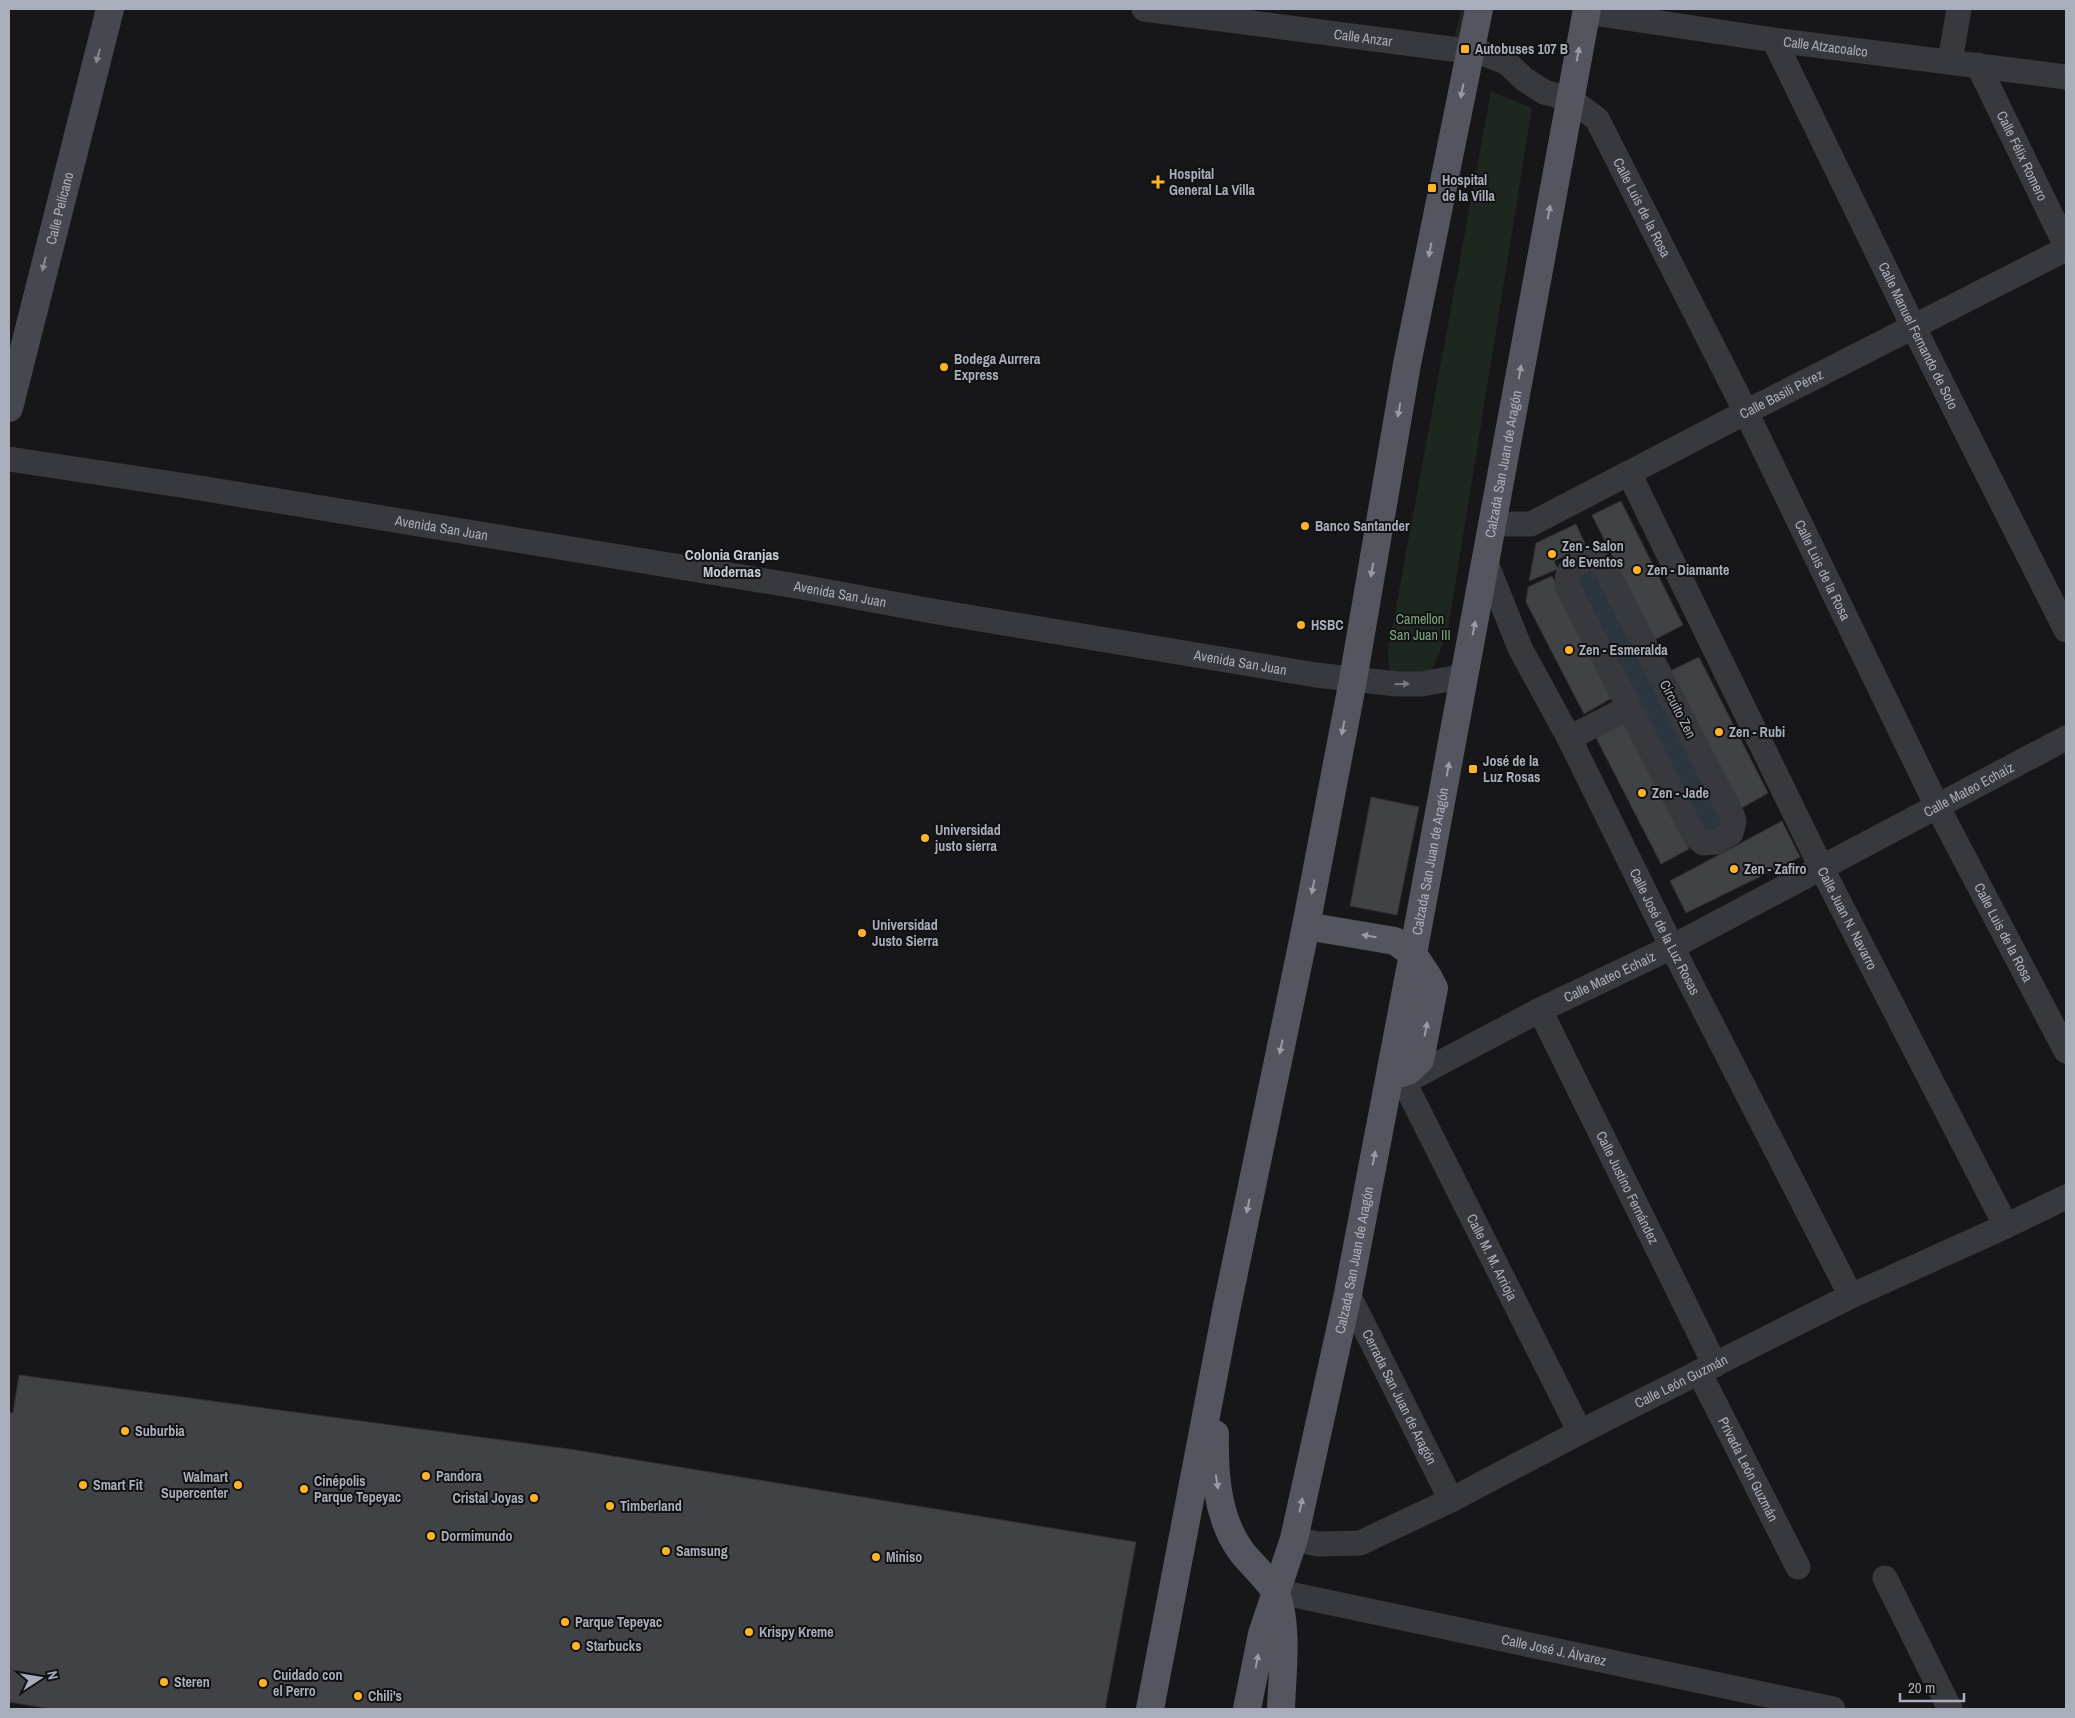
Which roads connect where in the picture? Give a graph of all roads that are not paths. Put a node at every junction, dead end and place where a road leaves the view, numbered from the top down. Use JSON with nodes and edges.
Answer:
{"nodes":[{"id":1,"x":110,"y":9,"type":"edge"},
{"id":2,"x":1144,"y":9,"type":"edge"},
{"id":3,"x":1479,"y":9,"type":"edge"},
{"id":4,"x":1959,"y":9,"type":"edge"},
{"id":5,"x":1586,"y":10,"type":"edge"},
{"id":6,"x":1774,"y":40,"type":"junction"},
{"id":7,"x":1470,"y":51,"type":"junction"},
{"id":8,"x":1950,"y":61,"type":"junction"},
{"id":9,"x":1978,"y":65,"type":"junction"},
{"id":10,"x":2066,"y":77,"type":"edge"},
{"id":11,"x":1570,"y":99,"type":"junction"},
{"id":12,"x":2066,"y":248,"type":"edge"},
{"id":13,"x":1913,"y":326,"type":"junction"},
{"id":14,"x":9,"y":408,"type":"edge"},
{"id":15,"x":1746,"y":412,"type":"junction"},
{"id":16,"x":9,"y":459,"type":"edge"},
{"id":17,"x":1629,"y":473,"type":"junction"},
{"id":18,"x":1493,"y":524,"type":"junction"},
{"id":19,"x":1486,"y":563,"type":"junction"},
{"id":20,"x":2066,"y":630,"type":"edge"},
{"id":21,"x":1464,"y":676,"type":"junction"},
{"id":22,"x":1353,"y":680,"type":"junction"},
{"id":23,"x":1628,"y":708,"type":"junction"},
{"id":24,"x":1569,"y":738,"type":"junction"},
{"id":25,"x":2066,"y":738,"type":"edge"},
{"id":26,"x":1936,"y":806,"type":"junction"},
{"id":27,"x":1821,"y":866,"type":"junction"},
{"id":28,"x":1306,"y":926,"type":"junction"},
{"id":29,"x":1672,"y":947,"type":"junction"},
{"id":30,"x":1413,"y":954,"type":"junction"},
{"id":31,"x":1540,"y":1010,"type":"junction"},
{"id":32,"x":2066,"y":1051,"type":"edge"},
{"id":33,"x":1397,"y":1079,"type":"junction"},
{"id":34,"x":2066,"y":1197,"type":"edge"},
{"id":35,"x":2006,"y":1226,"type":"junction"},
{"id":36,"x":1348,"y":1294,"type":"junction"},
{"id":37,"x":1851,"y":1296,"type":"junction"},
{"id":38,"x":1226,"y":1312,"type":"junction"},
{"id":39,"x":1707,"y":1368,"type":"junction"},
{"id":40,"x":1580,"y":1432,"type":"junction"},
{"id":41,"x":1451,"y":1500,"type":"junction"},
{"id":42,"x":1294,"y":1539,"type":"junction"},
{"id":43,"x":1798,"y":1567,"type":"dead end"},
{"id":44,"x":1885,"y":1578,"type":"dead end"},
{"id":45,"x":1275,"y":1591,"type":"junction"},
{"id":46,"x":1150,"y":1709,"type":"edge"},
{"id":47,"x":1247,"y":1709,"type":"edge"},
{"id":48,"x":1281,"y":1709,"type":"edge"},
{"id":49,"x":1833,"y":1709,"type":"edge"},
{"id":50,"x":1950,"y":1709,"type":"edge"}],
"edges":[{"from":1,"to":14,"type":"street","name":"Calle Pelícano","one_way":true},
{"from":2,"to":7,"type":"street","name":"Calle Anzar"},
{"from":3,"to":7,"type":"main road"},
{"from":4,"to":8,"type":"street"},
{"from":5,"to":6,"type":"street","name":"Calle Atzacoalco"},
{"from":11,"to":5,"type":"main road","name":"Calzada San Juan de Aragón","one_way":true},
{"from":6,"to":8,"type":"street","name":"Calle Atzacoalco"},
{"from":6,"to":13,"type":"street","name":"Calle Manuel Fernando de Soto"},
{"from":7,"to":11,"type":"street","name":"Calle Anzar"},
{"from":7,"to":22,"type":"main road","one_way":true},
{"from":8,"to":9,"type":"street","name":"Calle Atzacoalco"},
{"from":9,"to":10,"type":"street","name":"Calle Atzacoalco"},
{"from":9,"to":12,"type":"street","name":"Calle Félix Romero"},
{"from":11,"to":15,"type":"street","name":"Calle Luis de la Rosa"},
{"from":18,"to":11,"type":"main road","name":"Calzada San Juan de Aragón","one_way":true},
{"from":12,"to":13,"type":"street","name":"Calle Basili Pérez"},
{"from":13,"to":15,"type":"street","name":"Calle Basili Pérez"},
{"from":13,"to":20,"type":"street","name":"Calle Manuel Fernando de Soto"},
{"from":15,"to":17,"type":"street","name":"Calle Basili Pérez"},
{"from":15,"to":26,"type":"street","name":"Calle Luis de la Rosa"},
{"from":16,"to":22,"type":"street","name":"Avenida San Juan"},
{"from":17,"to":18,"type":"street","name":"Calle Basili Pérez"},
{"from":17,"to":27,"type":"street","name":"Calle Juan N. Navarro"},
{"from":18,"to":19,"type":"main road","name":"Calzada San Juan de Aragón"},
{"from":21,"to":19,"type":"main road","name":"Calzada San Juan de Aragón","one_way":true},
{"from":19,"to":24,"type":"street","name":"Calle José de la Luz Rosas"},
{"from":22,"to":21,"type":"street","name":"Avenida San Juan","one_way":true},
{"from":30,"to":21,"type":"main road","name":"Calzada San Juan de Aragón","one_way":true},
{"from":22,"to":28,"type":"main road","one_way":true},
{"from":23,"to":23,"type":"street","name":"Circuito Zen"},
{"from":23,"to":24,"type":"street"},
{"from":24,"to":29,"type":"street","name":"Calle José de la Luz Rosas"},
{"from":25,"to":26,"type":"street","name":"Calle Mateo Echaíz"},
{"from":26,"to":27,"type":"street","name":"Calle Mateo Echaíz"},
{"from":26,"to":32,"type":"street","name":"Calle Luis de la Rosa"},
{"from":27,"to":29,"type":"street","name":"Calle Mateo Echaíz"},
{"from":27,"to":35,"type":"street","name":"Calle Juan N. Navarro"},
{"from":30,"to":28,"type":"main road","one_way":true},
{"from":28,"to":38,"type":"main road","one_way":true},
{"from":29,"to":31,"type":"street","name":"Calle Mateo Echaíz"},
{"from":29,"to":37,"type":"street","name":"Calle José de la Luz Rosas"},
{"from":33,"to":30,"type":"main road","one_way":true},
{"from":31,"to":33,"type":"street","name":"Calle Mateo Echaíz"},
{"from":31,"to":39,"type":"street","name":"Calle Justino Fernández"},
{"from":36,"to":33,"type":"main road","name":"Calzada San Juan de Aragón","one_way":true},
{"from":33,"to":40,"type":"street","name":"Calle M. M. Arrioja"},
{"from":34,"to":35,"type":"street","name":"Calle León Guzmán"},
{"from":35,"to":37,"type":"street","name":"Calle León Guzmán"},
{"from":36,"to":41,"type":"street","name":"Cerrada San Juan de Aragón"},
{"from":42,"to":36,"type":"main road","name":"Calzada San Juan de Aragón","one_way":true},
{"from":37,"to":39,"type":"street","name":"Calle León Guzmán"},
{"from":38,"to":45,"type":"main road","one_way":true},
{"from":38,"to":46,"type":"main road"},
{"from":39,"to":40,"type":"street","name":"Calle León Guzmán"},
{"from":39,"to":43,"type":"street","name":"Privada León Guzmán"},
{"from":40,"to":41,"type":"street","name":"Calle León Guzmán"},
{"from":41,"to":42,"type":"street","name":"Calle León Guzmán"},
{"from":42,"to":45,"type":"main road","name":"Calzada San Juan de Aragón"},
{"from":44,"to":50,"type":"street"},
{"from":47,"to":45,"type":"main road","name":"Calzada San Juan de Aragón","one_way":true},
{"from":45,"to":48,"type":"main road"},
{"from":45,"to":49,"type":"street","name":"Calle José J. Álvarez"}]}
